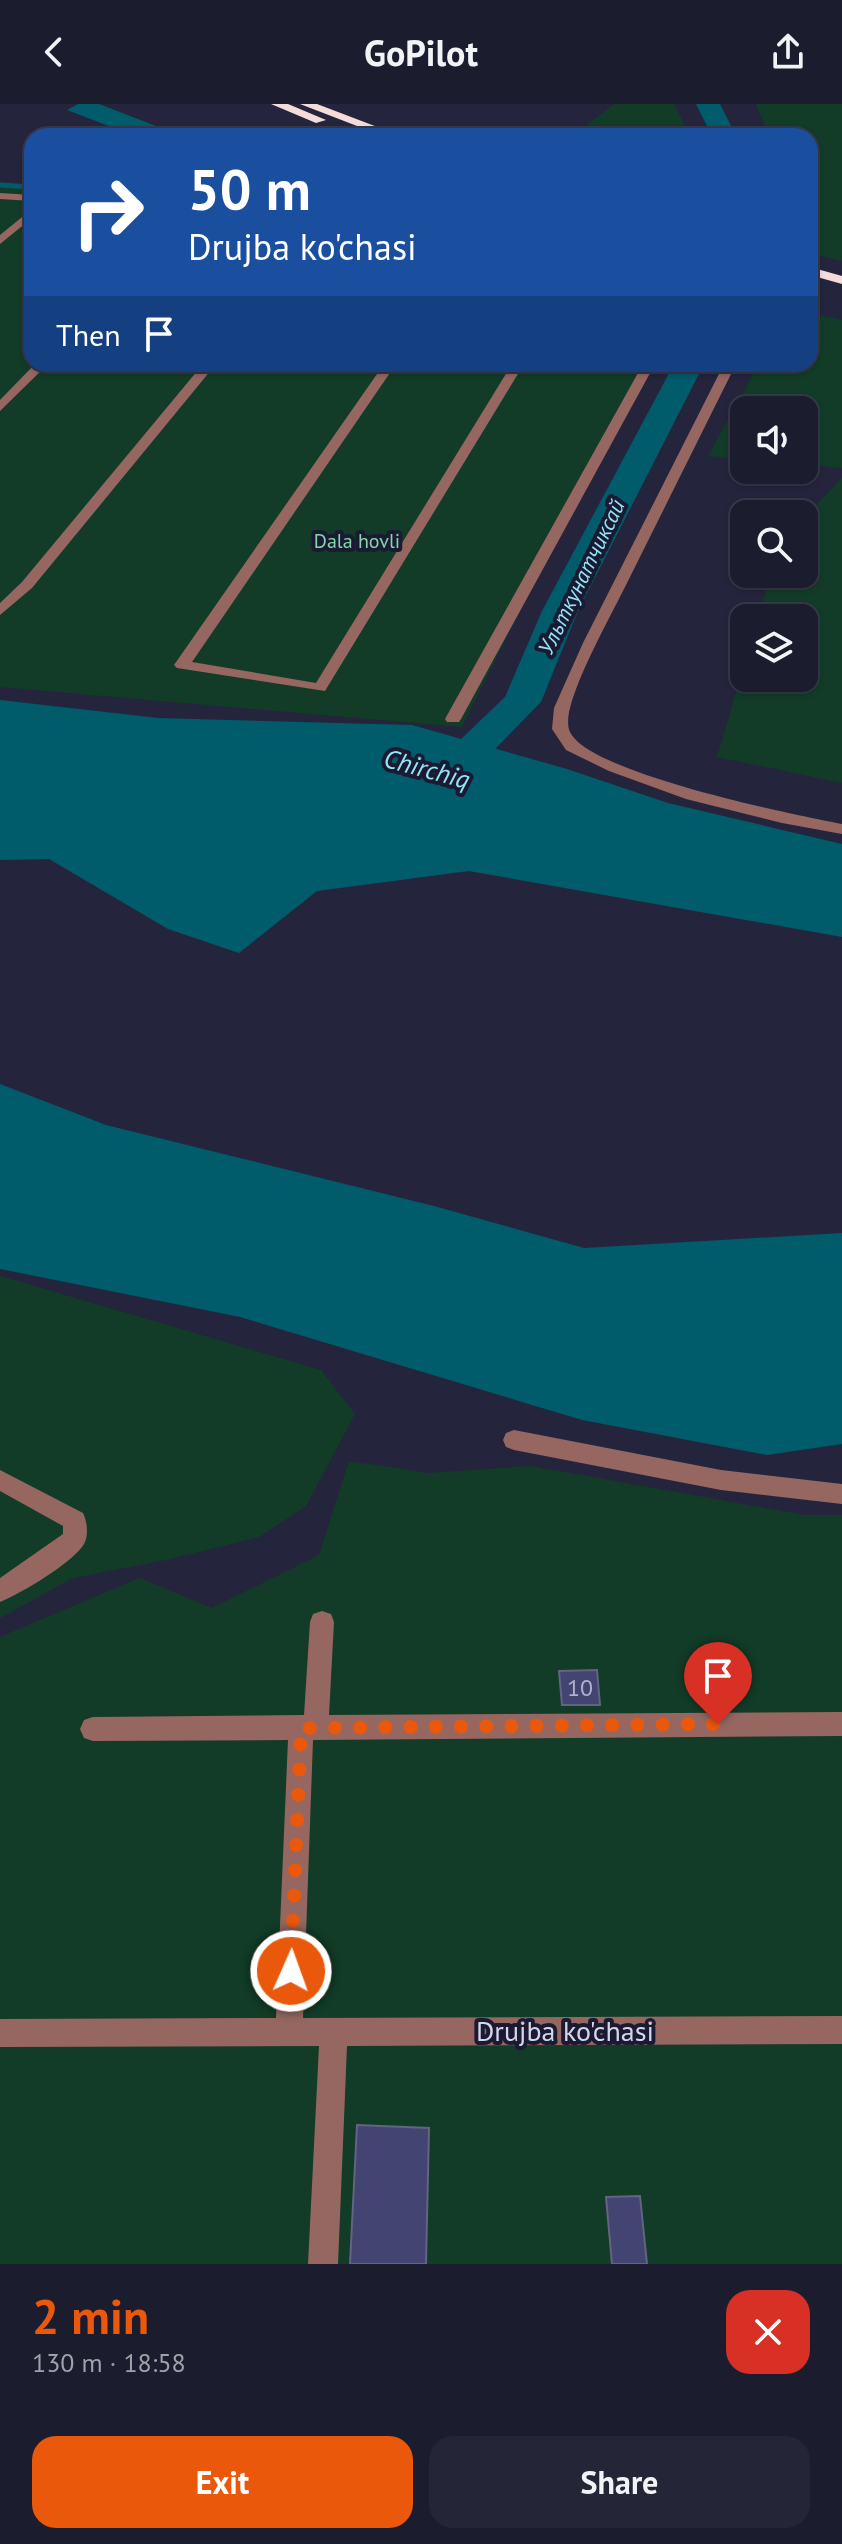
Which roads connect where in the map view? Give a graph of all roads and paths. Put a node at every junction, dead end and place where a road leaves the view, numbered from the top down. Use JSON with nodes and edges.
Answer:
{"nodes":[{"id":1,"x":277,"y":104,"type":"edge"},
{"id":2,"x":306,"y":104,"type":"edge"},
{"id":3,"x":342,"y":128,"type":"edge"},
{"id":4,"x":373,"y":128,"type":"edge"},
{"id":5,"x":0,"y":196,"type":"edge"},
{"id":6,"x":24,"y":198,"type":"edge"},
{"id":7,"x":24,"y":219,"type":"edge"},
{"id":8,"x":0,"y":241,"type":"edge"},
{"id":9,"x":818,"y":273,"type":"edge"},
{"id":10,"x":842,"y":280,"type":"edge"},
{"id":11,"x":818,"y":286,"type":"edge"},
{"id":12,"x":842,"y":292,"type":"edge"},
{"id":13,"x":34,"y":372,"type":"edge"},
{"id":14,"x":203,"y":372,"type":"edge"},
{"id":15,"x":384,"y":372,"type":"edge"},
{"id":16,"x":513,"y":372,"type":"edge"},
{"id":17,"x":645,"y":372,"type":"edge"},
{"id":18,"x":726,"y":372,"type":"edge"},
{"id":19,"x":0,"y":407,"type":"edge"},
{"id":20,"x":0,"y":611,"type":"edge"},
{"id":21,"x":453,"y":719,"type":"dead end"},
{"id":22,"x":842,"y":829,"type":"edge"},
{"id":23,"x":514,"y":1440,"type":"dead end"},
{"id":24,"x":0,"y":1480,"type":"edge"},
{"id":25,"x":842,"y":1494,"type":"edge"},
{"id":26,"x":0,"y":1591,"type":"edge"},
{"id":27,"x":322,"y":1622,"type":"dead end"},
{"id":28,"x":842,"y":1724,"type":"edge"},
{"id":29,"x":308,"y":1727,"type":"junction"},
{"id":30,"x":93,"y":1729,"type":"dead end"},
{"id":31,"x":842,"y":2030,"type":"edge"},
{"id":32,"x":289,"y":2032,"type":"junction"},
{"id":33,"x":334,"y":2032,"type":"junction"},
{"id":34,"x":0,"y":2033,"type":"edge"},
{"id":35,"x":323,"y":2264,"type":"edge"}],
"edges":[{"from":1,"to":3,"type":"highway"},
{"from":2,"to":4,"type":"highway"},
{"from":5,"to":6,"type":"street"},
{"from":7,"to":8,"type":"street"},
{"from":9,"to":10,"type":"highway"},
{"from":11,"to":12,"type":"highway"},
{"from":13,"to":19,"type":"street"},
{"from":14,"to":20,"type":"street"},
{"from":15,"to":16,"type":"street"},
{"from":17,"to":21,"type":"street"},
{"from":18,"to":22,"type":"street"},
{"from":23,"to":25,"type":"street"},
{"from":24,"to":26,"type":"street"},
{"from":27,"to":29,"type":"street"},
{"from":28,"to":29,"type":"street"},
{"from":29,"to":30,"type":"street"},
{"from":29,"to":32,"type":"street"},
{"from":31,"to":33,"type":"street","name":"Drujba ko'chasi"},
{"from":32,"to":33,"type":"street","name":"Drujba ko'chasi"},
{"from":32,"to":34,"type":"street","name":"Drujba ko'chasi"},
{"from":33,"to":35,"type":"street"}]}
